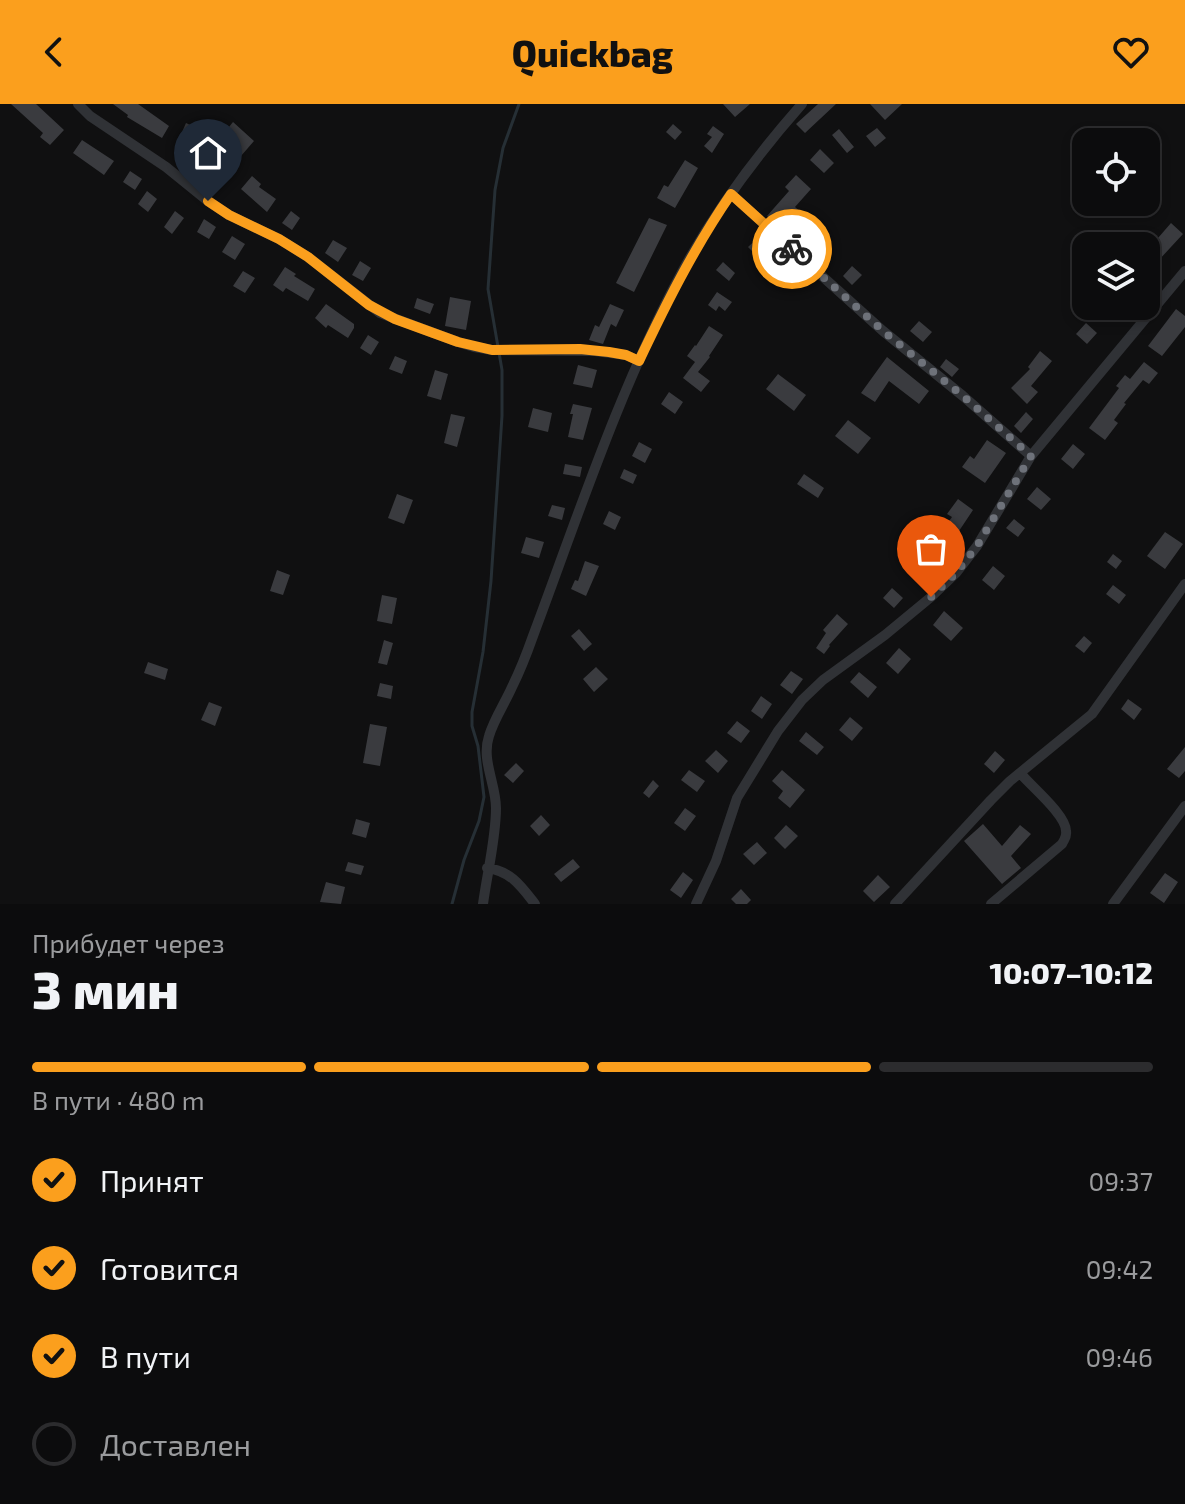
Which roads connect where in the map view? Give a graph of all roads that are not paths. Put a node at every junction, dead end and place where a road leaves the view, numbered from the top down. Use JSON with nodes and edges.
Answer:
{"nodes":[{"id":1,"x":78,"y":104,"type":"edge"},
{"id":2,"x":802,"y":104,"type":"edge"},
{"id":3,"x":731,"y":194,"type":"junction"},
{"id":4,"x":1185,"y":271,"type":"edge"},
{"id":5,"x":639,"y":361,"type":"junction"},
{"id":6,"x":1031,"y":456,"type":"junction"},
{"id":7,"x":1185,"y":584,"type":"edge"},
{"id":8,"x":1021,"y":774,"type":"junction"},
{"id":9,"x":1185,"y":806,"type":"edge"},
{"id":10,"x":487,"y":868,"type":"junction"},
{"id":11,"x":483,"y":904,"type":"edge"},
{"id":12,"x":535,"y":904,"type":"edge"},
{"id":13,"x":696,"y":904,"type":"edge"},
{"id":14,"x":895,"y":904,"type":"edge"},
{"id":15,"x":991,"y":904,"type":"edge"},
{"id":16,"x":1113,"y":904,"type":"edge"}],
"edges":[{"from":1,"to":5,"type":"street"},
{"from":2,"to":3,"type":"street"},
{"from":3,"to":5,"type":"street"},
{"from":3,"to":6,"type":"street"},
{"from":4,"to":6,"type":"street"},
{"from":5,"to":10,"type":"street"},
{"from":6,"to":13,"type":"street"},
{"from":7,"to":8,"type":"street"},
{"from":8,"to":14,"type":"street"},
{"from":8,"to":15,"type":"street"},
{"from":9,"to":16,"type":"street"},
{"from":10,"to":11,"type":"street"},
{"from":10,"to":12,"type":"street"}]}
